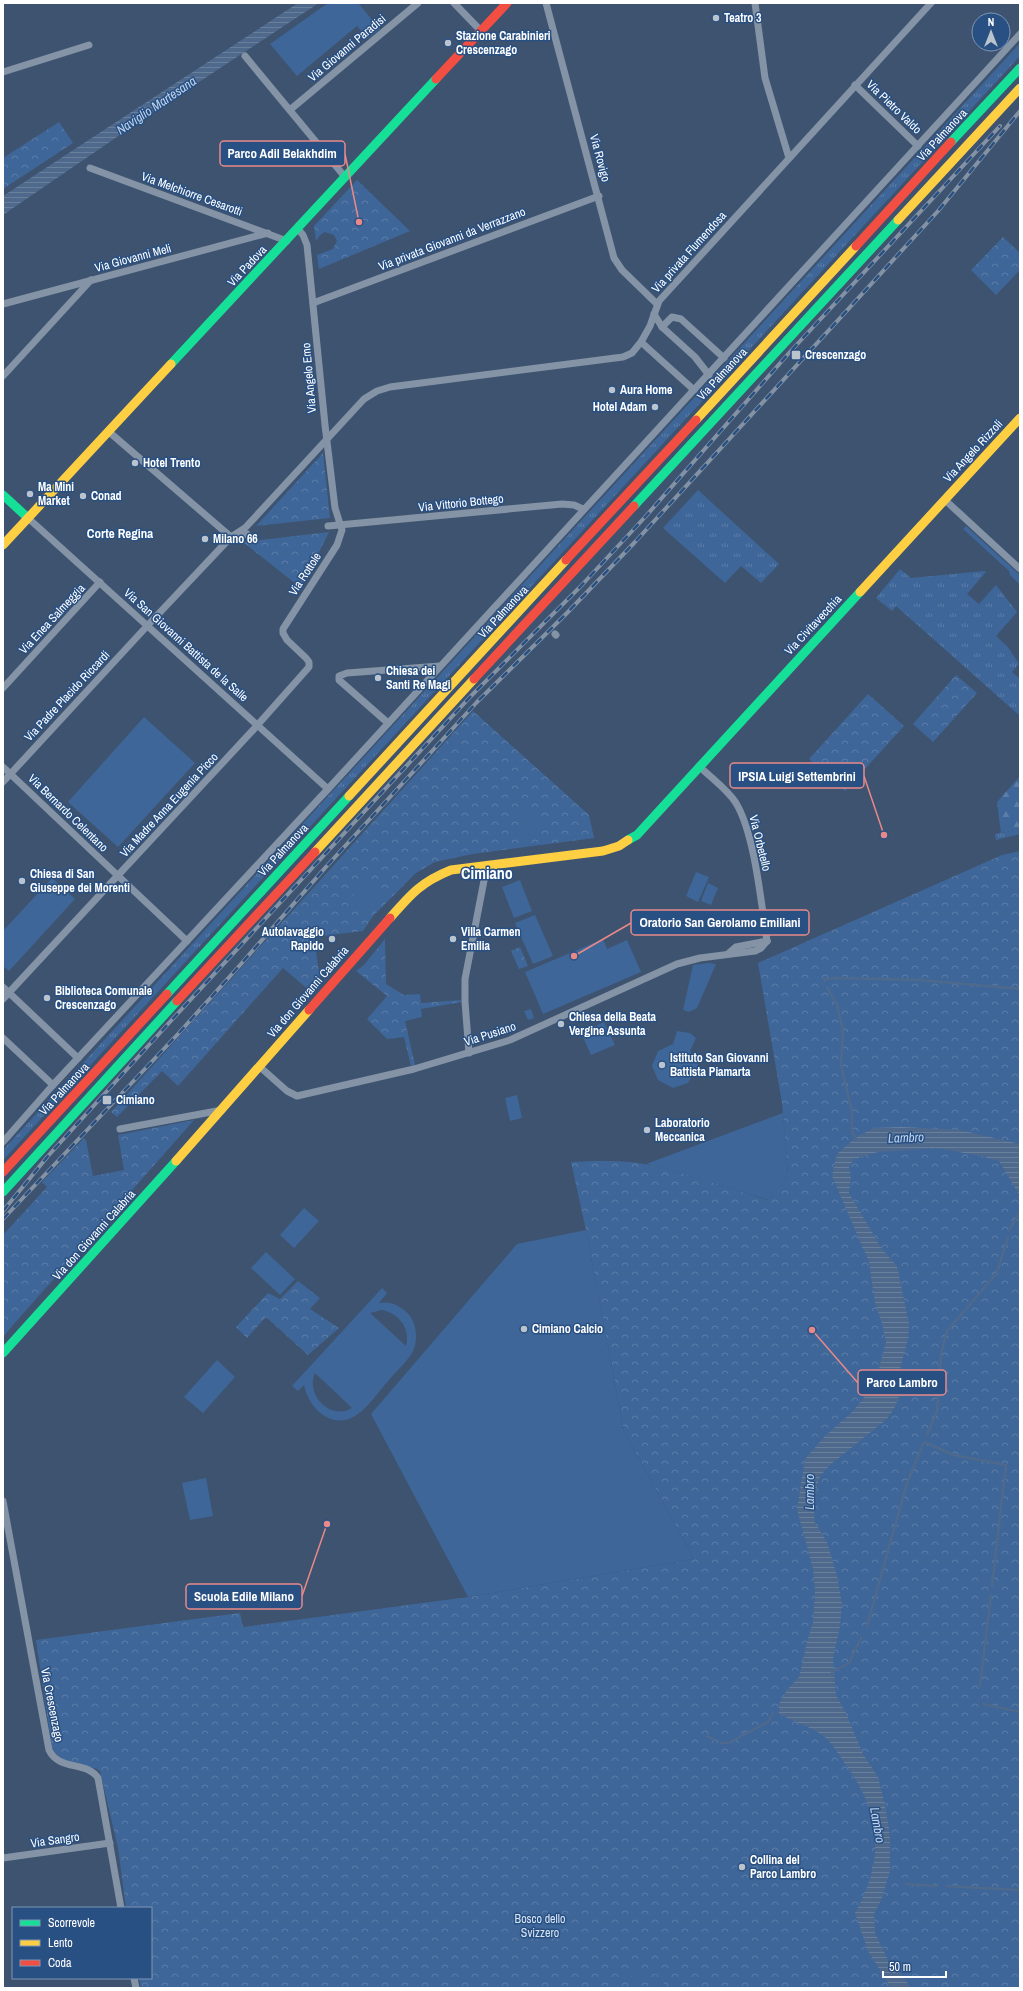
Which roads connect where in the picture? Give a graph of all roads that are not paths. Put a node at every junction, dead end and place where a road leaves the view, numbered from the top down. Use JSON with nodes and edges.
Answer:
{"nodes":[{"id":1,"x":418,"y":3,"type":"edge"},
{"id":2,"x":454,"y":3,"type":"edge"},
{"id":3,"x":507,"y":3,"type":"edge"},
{"id":4,"x":546,"y":3,"type":"edge"},
{"id":5,"x":755,"y":3,"type":"edge"},
{"id":6,"x":931,"y":3,"type":"edge"},
{"id":7,"x":481,"y":31,"type":"junction"},
{"id":8,"x":1020,"y":34,"type":"edge"},
{"id":9,"x":88,"y":45,"type":"dead end"},
{"id":10,"x":245,"y":56,"type":"dead end"},
{"id":11,"x":1020,"y":68,"type":"edge"},
{"id":12,"x":3,"y":72,"type":"edge"},
{"id":13,"x":855,"y":85,"type":"junction"},
{"id":14,"x":1020,"y":88,"type":"edge"},
{"id":15,"x":291,"y":110,"type":"junction"},
{"id":16,"x":918,"y":146,"type":"junction"},
{"id":17,"x":789,"y":158,"type":"junction"},
{"id":18,"x":90,"y":168,"type":"dead end"},
{"id":19,"x":346,"y":177,"type":"junction"},
{"id":20,"x":599,"y":196,"type":"junction"},
{"id":21,"x":298,"y":229,"type":"junction"},
{"id":22,"x":268,"y":233,"type":"junction"},
{"id":23,"x":287,"y":241,"type":"junction"},
{"id":24,"x":91,"y":280,"type":"junction"},
{"id":25,"x":313,"y":303,"type":"junction"},
{"id":26,"x":3,"y":304,"type":"edge"},
{"id":27,"x":657,"y":304,"type":"junction"},
{"id":28,"x":654,"y":314,"type":"junction"},
{"id":29,"x":662,"y":327,"type":"junction"},
{"id":30,"x":641,"y":342,"type":"junction"},
{"id":31,"x":724,"y":358,"type":"junction"},
{"id":32,"x":709,"y":375,"type":"junction"},
{"id":33,"x":3,"y":376,"type":"edge"},
{"id":34,"x":694,"y":390,"type":"junction"},
{"id":35,"x":1020,"y":418,"type":"edge"},
{"id":36,"x":108,"y":431,"type":"junction"},
{"id":37,"x":327,"y":437,"type":"junction"},
{"id":38,"x":3,"y":495,"type":"edge"},
{"id":39,"x":945,"y":500,"type":"junction"},
{"id":40,"x":583,"y":509,"type":"junction"},
{"id":41,"x":28,"y":518,"type":"junction"},
{"id":42,"x":341,"y":525,"type":"junction"},
{"id":43,"x":328,"y":526,"type":"dead end"},
{"id":44,"x":247,"y":534,"type":"dead end"},
{"id":45,"x":231,"y":537,"type":"junction"},
{"id":46,"x":3,"y":545,"type":"edge"},
{"id":47,"x":1020,"y":569,"type":"edge"},
{"id":48,"x":100,"y":582,"type":"junction"},
{"id":49,"x":148,"y":624,"type":"junction"},
{"id":50,"x":309,"y":664,"type":"joint"},
{"id":51,"x":440,"y":666,"type":"junction"},
{"id":52,"x":3,"y":688,"type":"edge"},
{"id":53,"x":388,"y":723,"type":"junction"},
{"id":54,"x":258,"y":725,"type":"junction"},
{"id":55,"x":699,"y":766,"type":"junction"},
{"id":56,"x":3,"y":767,"type":"edge"},
{"id":57,"x":11,"y":774,"type":"junction"},
{"id":58,"x":3,"y":782,"type":"edge"},
{"id":59,"x":328,"y":789,"type":"junction"},
{"id":60,"x":487,"y":865,"type":"junction"},
{"id":61,"x":118,"y":876,"type":"junction"},
{"id":62,"x":187,"y":941,"type":"junction"},
{"id":63,"x":767,"y":941,"type":"joint"},
{"id":64,"x":3,"y":987,"type":"edge"},
{"id":65,"x":9,"y":992,"type":"junction"},
{"id":66,"x":3,"y":999,"type":"edge"},
{"id":67,"x":3,"y":1038,"type":"edge"},
{"id":68,"x":469,"y":1053,"type":"junction"},
{"id":69,"x":78,"y":1058,"type":"junction"},
{"id":70,"x":260,"y":1066,"type":"junction"},
{"id":71,"x":53,"y":1085,"type":"junction"},
{"id":72,"x":222,"y":1110,"type":"junction"},
{"id":73,"x":120,"y":1129,"type":"dead end"},
{"id":74,"x":3,"y":1142,"type":"edge"},
{"id":75,"x":3,"y":1172,"type":"edge"},
{"id":76,"x":3,"y":1192,"type":"edge"},
{"id":77,"x":3,"y":1353,"type":"edge"},
{"id":78,"x":3,"y":1501,"type":"edge"},
{"id":79,"x":110,"y":1843,"type":"junction"},
{"id":80,"x":3,"y":1858,"type":"edge"},
{"id":81,"x":121,"y":1907,"type":"edge"}],
"edges":[{"from":1,"to":15,"type":"street","name":"Via Giovanni Paradisi"},
{"from":2,"to":7,"type":"street"},
{"from":3,"to":7,"type":"main road","name":"Via Padova"},
{"from":4,"to":20,"type":"street","name":"Via Rovigo"},
{"from":5,"to":17,"type":"street"},
{"from":6,"to":13,"type":"street","name":"Via privata Flumendosa"},
{"from":7,"to":19,"type":"main road","name":"Via Padova"},
{"from":8,"to":16,"type":"street","name":"Via Palmanova"},
{"from":9,"to":12,"type":"street"},
{"from":10,"to":15,"type":"street"},
{"from":11,"to":75,"type":"main road","name":"Via Palmanova"},
{"from":13,"to":16,"type":"street","name":"Via Pietro Valdo"},
{"from":13,"to":17,"type":"street","name":"Via privata Flumendosa"},
{"from":14,"to":76,"type":"main road","name":"Via Palmanova"},
{"from":15,"to":19,"type":"street"},
{"from":16,"to":31,"type":"street","name":"Via Palmanova"},
{"from":17,"to":27,"type":"street","name":"Via privata Flumendosa"},
{"from":18,"to":22,"type":"street","name":"Via Melchiorre Cesarotti"},
{"from":19,"to":21,"type":"main road","name":"Via Padova"},
{"from":20,"to":25,"type":"street","name":"Via privata Giovanni da Verrazzano"},
{"from":20,"to":27,"type":"street","name":"Via Rovigo"},
{"from":21,"to":23,"type":"main road","name":"Via Padova"},
{"from":21,"to":25,"type":"street","name":"Via Angelo Emo"},
{"from":22,"to":23,"type":"street","name":"Via Melchiorre Cesarotti"},
{"from":22,"to":24,"type":"street","name":"Via Giovanni Meli"},
{"from":23,"to":36,"type":"main road","name":"Via Padova"},
{"from":24,"to":26,"type":"street","name":"Via Giovanni Meli"},
{"from":24,"to":33,"type":"street"},
{"from":25,"to":37,"type":"street","name":"Via Angelo Emo"},
{"from":27,"to":28,"type":"street","name":"Via privata Flumendosa"},
{"from":28,"to":29,"type":"street","name":"Via Palmanova"},
{"from":28,"to":30,"type":"street","name":"Via privata Flumendosa"},
{"from":29,"to":31,"type":"street"},
{"from":29,"to":32,"type":"street","name":"Via Palmanova"},
{"from":30,"to":34,"type":"street","name":"Via Palmanova"},
{"from":30,"to":37,"type":"street","name":"Via privata Flumendosa"},
{"from":31,"to":32,"type":"street","name":"Via Palmanova"},
{"from":32,"to":34,"type":"street","name":"Via Palmanova"},
{"from":34,"to":40,"type":"street","name":"Via Palmanova"},
{"from":35,"to":39,"type":"main road","name":"Via Angelo Rizzoli"},
{"from":36,"to":41,"type":"main road","name":"Via Padova"},
{"from":36,"to":45,"type":"street"},
{"from":37,"to":42,"type":"street","name":"Via Angelo Emo"},
{"from":37,"to":45,"type":"street","name":"Via privata Flumendosa"},
{"from":38,"to":41,"type":"main road"},
{"from":39,"to":47,"type":"street"},
{"from":39,"to":55,"type":"main road","name":"Via Civitavecchia"},
{"from":40,"to":42,"type":"street","name":"Via Vittorio Bottego"},
{"from":40,"to":51,"type":"street","name":"Via Palmanova"},
{"from":41,"to":46,"type":"main road","name":"Via Padova"},
{"from":41,"to":48,"type":"street","name":"Via San Giovanni Battista de la Salle"},
{"from":42,"to":43,"type":"street","name":"Via Vittorio Bottego"},
{"from":42,"to":50,"type":"street","name":"Via Rottole"},
{"from":44,"to":45,"type":"street"},
{"from":45,"to":49,"type":"street","name":"Via Padre Placido Riccardi"},
{"from":48,"to":49,"type":"street","name":"Via San Giovanni Battista de la Salle"},
{"from":48,"to":52,"type":"street","name":"Via Enea Salmeggia"},
{"from":49,"to":54,"type":"street","name":"Via San Giovanni Battista de la Salle"},
{"from":49,"to":57,"type":"street","name":"Via Padre Placido Riccardi"},
{"from":50,"to":54,"type":"street","name":"Via Madre Anna Eugenia Picco"},
{"from":51,"to":53,"type":"street","name":"Via Palmanova"},
{"from":51,"to":53,"type":"street"},
{"from":53,"to":59,"type":"street","name":"Via Palmanova"},
{"from":54,"to":59,"type":"street","name":"Via San Giovanni Battista de la Salle"},
{"from":54,"to":61,"type":"street","name":"Via Madre Anna Eugenia Picco"},
{"from":55,"to":60,"type":"main road","name":"Via don Giovanni Calabria"},
{"from":55,"to":63,"type":"street","name":"Via Orbetello"},
{"from":56,"to":57,"type":"street","name":"Via Bernardo Celentano"},
{"from":57,"to":58,"type":"street","name":"Via Padre Placido Riccardi"},
{"from":57,"to":61,"type":"street","name":"Via Bernardo Celentano"},
{"from":59,"to":62,"type":"street","name":"Via Palmanova"},
{"from":60,"to":68,"type":"street"},
{"from":60,"to":70,"type":"main road","name":"Via don Giovanni Calabria"},
{"from":61,"to":62,"type":"street","name":"Via Bernardo Celentano"},
{"from":61,"to":65,"type":"street","name":"Via Madre Anna Eugenia Picco"},
{"from":62,"to":69,"type":"street","name":"Via Palmanova"},
{"from":63,"to":68,"type":"street","name":"Via Pusiano"},
{"from":64,"to":65,"type":"street"},
{"from":65,"to":66,"type":"street","name":"Via Madre Anna Eugenia Picco"},
{"from":65,"to":69,"type":"street"},
{"from":67,"to":71,"type":"street"},
{"from":68,"to":70,"type":"street","name":"Via Pusiano"},
{"from":69,"to":71,"type":"street","name":"Via Palmanova"},
{"from":70,"to":72,"type":"main road","name":"Via don Giovanni Calabria"},
{"from":71,"to":74,"type":"street","name":"Via Palmanova"},
{"from":72,"to":73,"type":"street"},
{"from":72,"to":77,"type":"main road","name":"Via don Giovanni Calabria"},
{"from":78,"to":79,"type":"street","name":"Via Crescenzago"},
{"from":79,"to":80,"type":"street","name":"Via Sangro"},
{"from":79,"to":81,"type":"street","name":"Via Crescenzago"}]}
